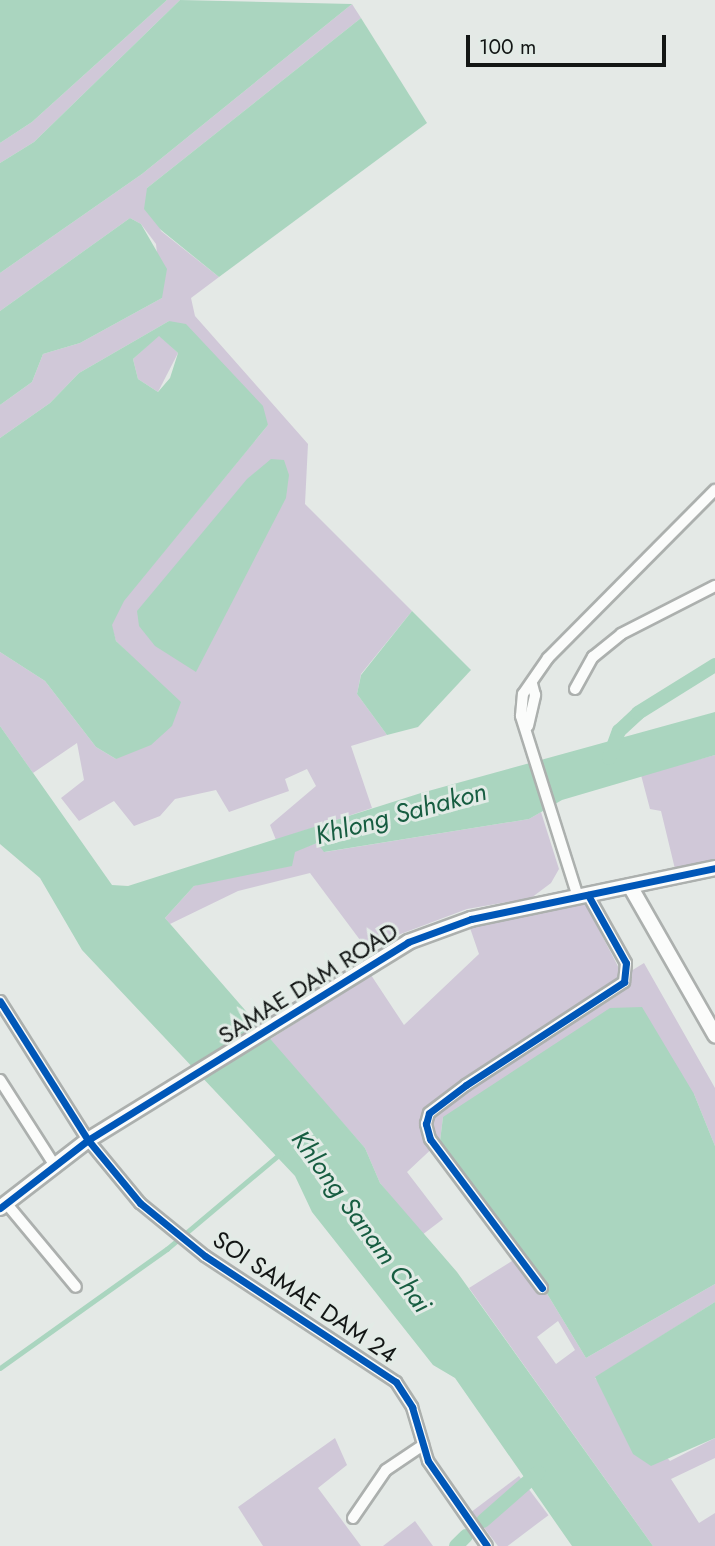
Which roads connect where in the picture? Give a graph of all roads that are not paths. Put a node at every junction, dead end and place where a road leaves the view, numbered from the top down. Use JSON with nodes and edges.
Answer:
{"nodes":[{"id":1,"x":715,"y":490,"type":"edge"},
{"id":2,"x":715,"y":586,"type":"edge"},
{"id":3,"x":575,"y":689,"type":"dead end"},
{"id":4,"x":715,"y":868,"type":"edge"},
{"id":5,"x":630,"y":886,"type":"junction"},
{"id":6,"x":584,"y":896,"type":"junction"},
{"id":7,"x":0,"y":1001,"type":"edge"},
{"id":8,"x":715,"y":1035,"type":"edge"},
{"id":9,"x":0,"y":1080,"type":"edge"},
{"id":10,"x":88,"y":1140,"type":"junction"},
{"id":11,"x":55,"y":1166,"type":"junction"},
{"id":12,"x":3,"y":1205,"type":"edge"},
{"id":13,"x":76,"y":1287,"type":"dead end"},
{"id":14,"x":542,"y":1288,"type":"dead end"},
{"id":15,"x":423,"y":1445,"type":"junction"},
{"id":16,"x":352,"y":1518,"type":"dead end"},
{"id":17,"x":487,"y":1546,"type":"edge"}],
"edges":[{"from":1,"to":6,"type":"street"},
{"from":2,"to":3,"type":"street"},
{"from":4,"to":5,"type":"street","name":"SAMAE DAM ROAD"},
{"from":5,"to":6,"type":"street","name":"SAMAE DAM ROAD"},
{"from":5,"to":8,"type":"street"},
{"from":6,"to":10,"type":"street","name":"SAMAE DAM ROAD"},
{"from":6,"to":14,"type":"street"},
{"from":7,"to":10,"type":"street","name":"SOI SAMAE DAM 24"},
{"from":9,"to":11,"type":"street"},
{"from":10,"to":11,"type":"street","name":"SAMAE DAM ROAD"},
{"from":10,"to":15,"type":"street","name":"SOI SAMAE DAM 24"},
{"from":11,"to":12,"type":"street","name":"SAMAE DAM ROAD"},
{"from":12,"to":13,"type":"street"},
{"from":15,"to":16,"type":"street"},
{"from":15,"to":17,"type":"street","name":"SOI SAMAE DAM 24"}]}
